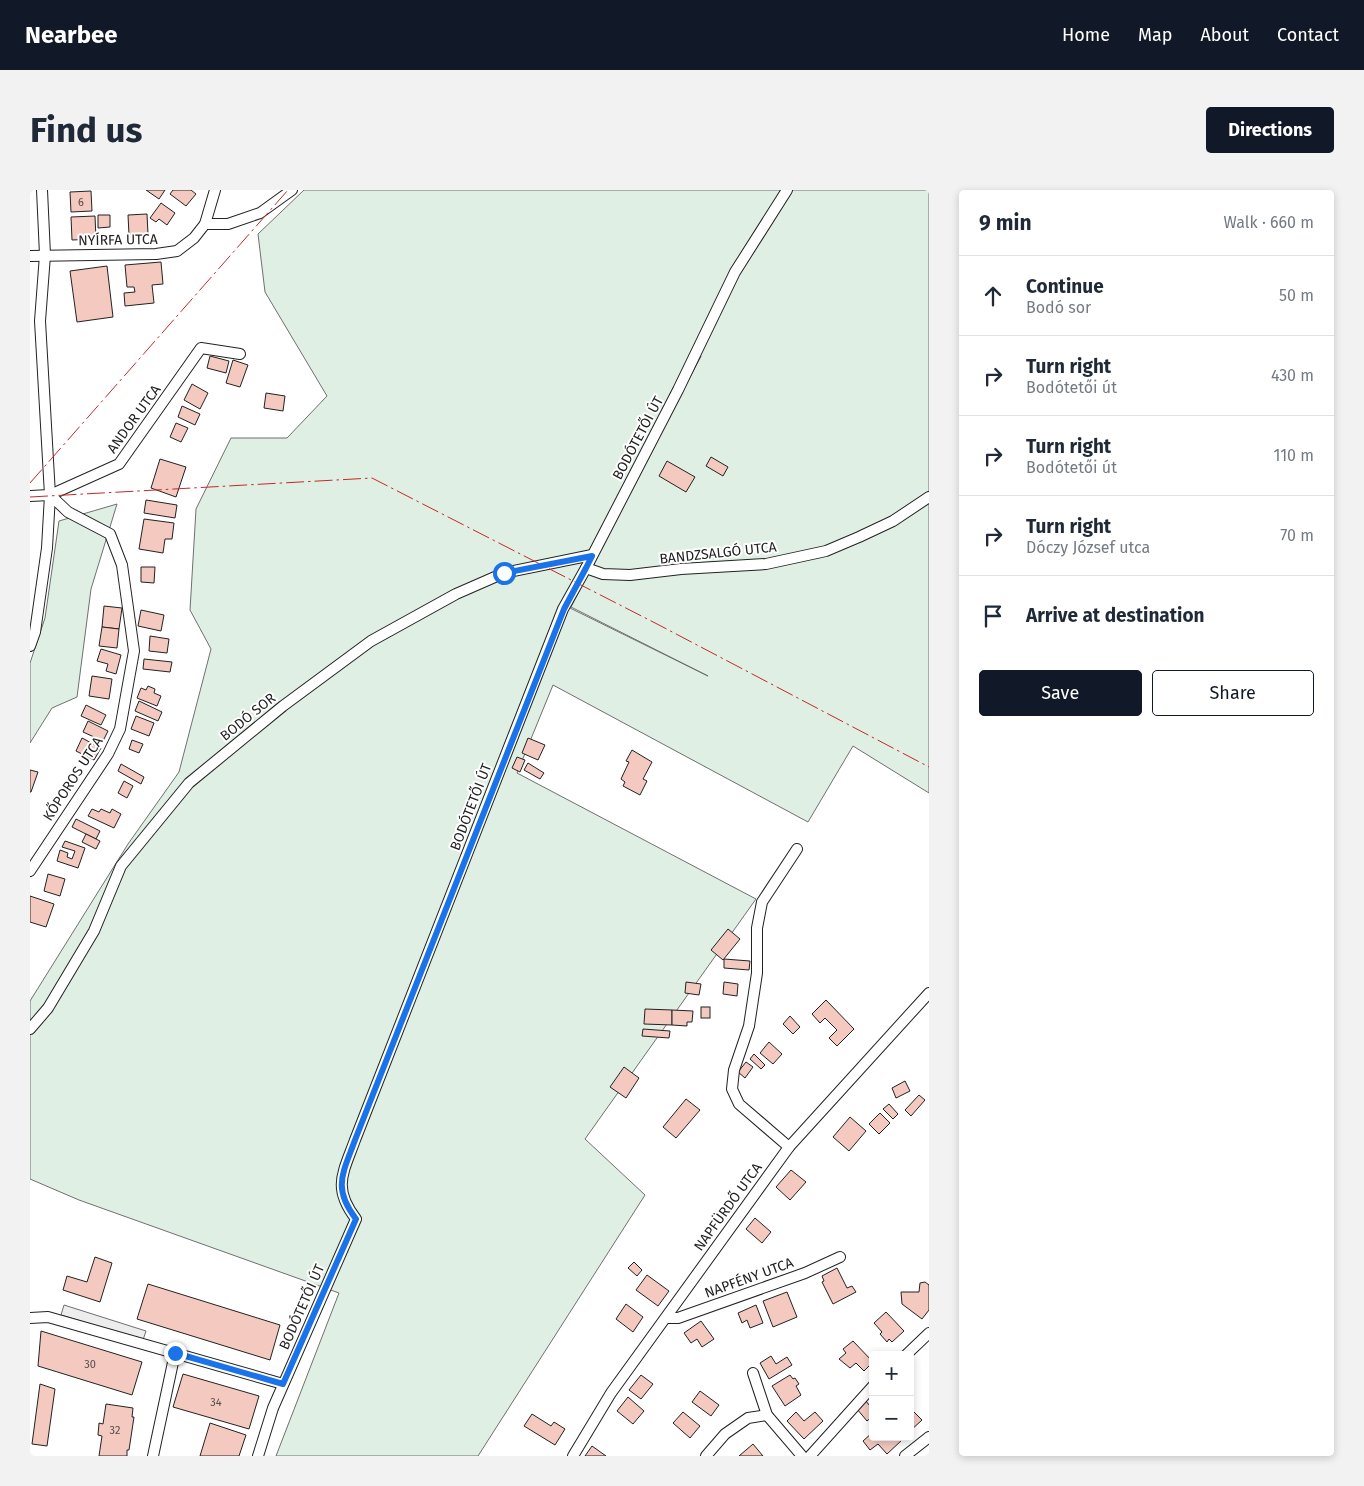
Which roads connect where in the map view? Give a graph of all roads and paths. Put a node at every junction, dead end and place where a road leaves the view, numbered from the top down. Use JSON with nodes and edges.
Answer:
{"nodes":[{"id":1,"x":42,"y":190,"type":"edge"},
{"id":2,"x":215,"y":190,"type":"edge"},
{"id":3,"x":292,"y":190,"type":"edge"},
{"id":4,"x":787,"y":190,"type":"edge"},
{"id":5,"x":205,"y":224,"type":"junction"},
{"id":6,"x":45,"y":255,"type":"junction"},
{"id":7,"x":30,"y":256,"type":"edge"},
{"id":8,"x":240,"y":354,"type":"dead end"},
{"id":9,"x":30,"y":496,"type":"edge"},
{"id":10,"x":50,"y":496,"type":"junction"},
{"id":11,"x":929,"y":496,"type":"edge"},
{"id":12,"x":592,"y":556,"type":"junction"},
{"id":13,"x":586,"y":568,"type":"junction"},
{"id":14,"x":30,"y":646,"type":"edge"},
{"id":15,"x":797,"y":849,"type":"dead end"},
{"id":16,"x":30,"y":871,"type":"edge"},
{"id":17,"x":929,"y":992,"type":"edge"},
{"id":18,"x":30,"y":1029,"type":"edge"},
{"id":19,"x":789,"y":1147,"type":"junction"},
{"id":20,"x":840,"y":1257,"type":"dead end"},
{"id":21,"x":30,"y":1318,"type":"edge"},
{"id":22,"x":666,"y":1318,"type":"junction"},
{"id":23,"x":929,"y":1334,"type":"edge"},
{"id":24,"x":910,"y":1351,"type":"edge"},
{"id":25,"x":175,"y":1353,"type":"junction"},
{"id":26,"x":753,"y":1373,"type":"dead end"},
{"id":27,"x":283,"y":1384,"type":"junction"},
{"id":28,"x":869,"y":1390,"type":"edge"},
{"id":29,"x":767,"y":1415,"type":"junction"},
{"id":30,"x":929,"y":1436,"type":"edge"},
{"id":31,"x":154,"y":1456,"type":"edge"},
{"id":32,"x":258,"y":1456,"type":"edge"},
{"id":33,"x":573,"y":1456,"type":"edge"},
{"id":34,"x":706,"y":1456,"type":"edge"},
{"id":35,"x":802,"y":1456,"type":"edge"},
{"id":36,"x":810,"y":1456,"type":"edge"},
{"id":37,"x":905,"y":1456,"type":"edge"}],
"edges":[{"from":1,"to":6,"type":"street"},
{"from":2,"to":5,"type":"street","name":"NYÍRFA UTCA"},
{"from":3,"to":5,"type":"street"},
{"from":4,"to":12,"type":"street","name":"BODÓTETŐI ÚT"},
{"from":5,"to":6,"type":"street","name":"NYÍRFA UTCA"},
{"from":6,"to":7,"type":"street","name":"NYÍRFA UTCA"},
{"from":6,"to":10,"type":"street"},
{"from":8,"to":10,"type":"street","name":"ANDOR UTCA"},
{"from":9,"to":10,"type":"street"},
{"from":10,"to":14,"type":"street"},
{"from":10,"to":16,"type":"street","name":"KŐPOROS UTCA"},
{"from":11,"to":13,"type":"street","name":"BANDZSALGÓ UTCA"},
{"from":12,"to":13,"type":"street","name":"BODÓTETŐI ÚT"},
{"from":12,"to":18,"type":"street","name":"BODÓ SOR"},
{"from":13,"to":27,"type":"street","name":"BODÓTETŐI ÚT"},
{"from":15,"to":19,"type":"street"},
{"from":17,"to":19,"type":"street","name":"NAPFÜRDŐ UTCA"},
{"from":19,"to":22,"type":"street","name":"NAPFÜRDŐ UTCA"},
{"from":20,"to":22,"type":"street","name":"NAPFÉNY UTCA"},
{"from":21,"to":25,"type":"street"},
{"from":22,"to":33,"type":"street","name":"NAPFÜRDŐ UTCA"},
{"from":23,"to":24,"type":"street"},
{"from":25,"to":27,"type":"street"},
{"from":25,"to":31,"type":"street"},
{"from":26,"to":29,"type":"street"},
{"from":27,"to":32,"type":"street","name":"BODÓTETŐI ÚT"},
{"from":28,"to":36,"type":"street"},
{"from":29,"to":34,"type":"street"},
{"from":29,"to":35,"type":"street"},
{"from":30,"to":37,"type":"street"}]}
